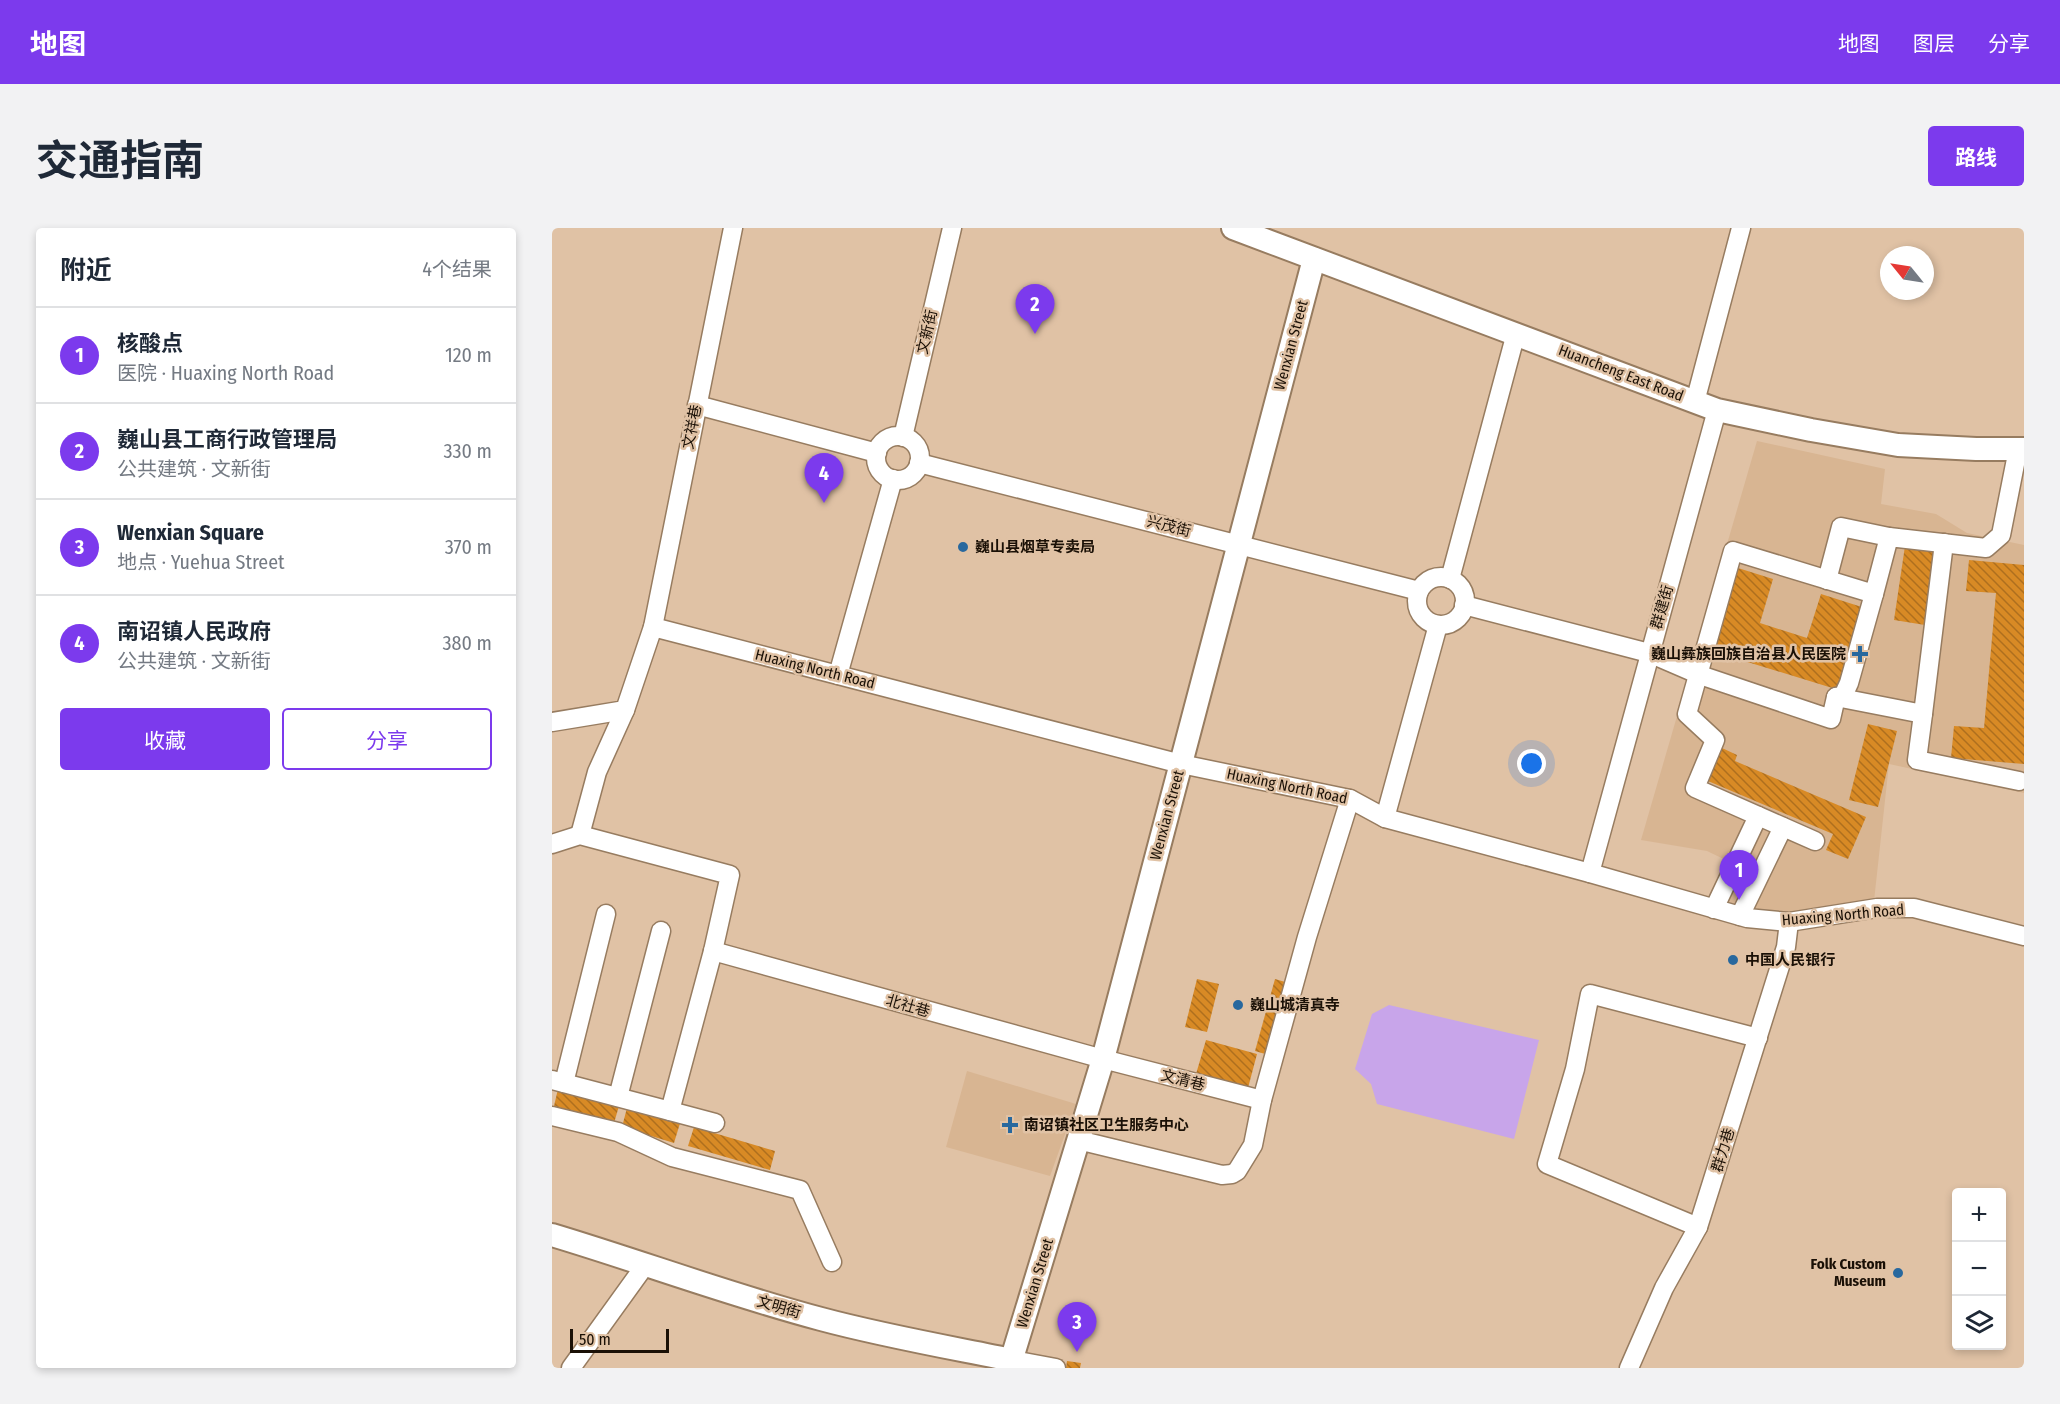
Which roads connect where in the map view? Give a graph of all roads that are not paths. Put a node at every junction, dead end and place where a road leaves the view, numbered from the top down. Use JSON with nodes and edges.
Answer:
{"nodes":[{"id":1,"x":733,"y":228,"type":"edge"},
{"id":2,"x":952,"y":228,"type":"edge"},
{"id":3,"x":1233,"y":228,"type":"edge"},
{"id":4,"x":1742,"y":228,"type":"edge"},
{"id":5,"x":1314,"y":259,"type":"junction"},
{"id":6,"x":1516,"y":333,"type":"junction"},
{"id":7,"x":1695,"y":402,"type":"junction"},
{"id":8,"x":697,"y":405,"type":"junction"},
{"id":9,"x":1717,"y":410,"type":"junction"},
{"id":10,"x":903,"y":437,"type":"junction"},
{"id":11,"x":2021,"y":449,"type":"edge"},
{"id":12,"x":877,"y":453,"type":"junction"},
{"id":13,"x":919,"y":463,"type":"junction"},
{"id":14,"x":893,"y":479,"type":"junction"},
{"id":15,"x":1888,"y":537,"type":"junction"},
{"id":16,"x":1944,"y":543,"type":"junction"},
{"id":17,"x":1239,"y":544,"type":"junction"},
{"id":18,"x":1450,"y":579,"type":"junction"},
{"id":19,"x":1827,"y":580,"type":"junction"},
{"id":20,"x":1419,"y":591,"type":"junction"},
{"id":21,"x":1874,"y":594,"type":"junction"},
{"id":22,"x":1464,"y":605,"type":"junction"},
{"id":23,"x":1438,"y":624,"type":"junction"},
{"id":24,"x":653,"y":627,"type":"junction"},
{"id":25,"x":1649,"y":653,"type":"junction"},
{"id":26,"x":837,"y":675,"type":"junction"},
{"id":27,"x":1700,"y":675,"type":"junction"},
{"id":28,"x":1836,"y":697,"type":"junction"},
{"id":29,"x":625,"y":710,"type":"junction"},
{"id":30,"x":1923,"y":714,"type":"junction"},
{"id":31,"x":552,"y":722,"type":"edge"},
{"id":32,"x":1181,"y":764,"type":"junction"},
{"id":33,"x":2019,"y":781,"type":"dead end"},
{"id":34,"x":1350,"y":799,"type":"junction"},
{"id":35,"x":1758,"y":816,"type":"junction"},
{"id":36,"x":1385,"y":818,"type":"junction"},
{"id":37,"x":1783,"y":827,"type":"junction"},
{"id":38,"x":580,"y":835,"type":"junction"},
{"id":39,"x":1815,"y":841,"type":"dead end"},
{"id":40,"x":552,"y":844,"type":"edge"},
{"id":41,"x":1590,"y":873,"type":"junction"},
{"id":42,"x":1714,"y":909,"type":"junction"},
{"id":43,"x":606,"y":914,"type":"dead end"},
{"id":44,"x":1740,"y":916,"type":"junction"},
{"id":45,"x":1789,"y":922,"type":"junction"},
{"id":46,"x":661,"y":931,"type":"dead end"},
{"id":47,"x":2024,"y":936,"type":"edge"},
{"id":48,"x":713,"y":951,"type":"junction"},
{"id":49,"x":1758,"y":1038,"type":"junction"},
{"id":50,"x":1102,"y":1059,"type":"junction"},
{"id":51,"x":558,"y":1082,"type":"edge"},
{"id":52,"x":618,"y":1097,"type":"junction"},
{"id":53,"x":1263,"y":1100,"type":"junction"},
{"id":54,"x":670,"y":1111,"type":"junction"},
{"id":55,"x":552,"y":1116,"type":"edge"},
{"id":56,"x":715,"y":1123,"type":"dead end"},
{"id":57,"x":1078,"y":1140,"type":"junction"},
{"id":58,"x":1698,"y":1227,"type":"junction"},
{"id":59,"x":552,"y":1235,"type":"edge"},
{"id":60,"x":832,"y":1262,"type":"dead end"},
{"id":61,"x":646,"y":1263,"type":"junction"},
{"id":62,"x":1010,"y":1364,"type":"edge"},
{"id":63,"x":571,"y":1368,"type":"edge"},
{"id":64,"x":1056,"y":1368,"type":"edge"},
{"id":65,"x":1629,"y":1368,"type":"edge"}],
"edges":[{"from":1,"to":8,"type":"street","name":"文祥巷"},
{"from":2,"to":10,"type":"street","name":"文新街"},
{"from":3,"to":5,"type":"main road","name":"Huancheng East Road"},
{"from":4,"to":7,"type":"street"},
{"from":5,"to":6,"type":"main road","name":"Huancheng East Road"},
{"from":5,"to":17,"type":"main road","name":"Wenxian Street"},
{"from":6,"to":7,"type":"main road","name":"Huancheng East Road"},
{"from":6,"to":18,"type":"street"},
{"from":7,"to":9,"type":"main road","name":"Huancheng East Road"},
{"from":8,"to":12,"type":"street"},
{"from":8,"to":24,"type":"street","name":"文祥巷"},
{"from":9,"to":11,"type":"main road","name":"Huancheng East Road"},
{"from":9,"to":25,"type":"street","name":"群建街"},
{"from":10,"to":12,"type":"street"},
{"from":10,"to":13,"type":"street"},
{"from":11,"to":16,"type":"street"},
{"from":12,"to":14,"type":"street"},
{"from":13,"to":14,"type":"street"},
{"from":13,"to":17,"type":"street","name":"兴茂街"},
{"from":14,"to":26,"type":"street"},
{"from":15,"to":16,"type":"street"},
{"from":15,"to":19,"type":"street"},
{"from":15,"to":21,"type":"street"},
{"from":16,"to":30,"type":"street"},
{"from":17,"to":20,"type":"street","name":"兴茂街"},
{"from":17,"to":32,"type":"main road","name":"Wenxian Street"},
{"from":18,"to":20,"type":"street"},
{"from":18,"to":22,"type":"street"},
{"from":19,"to":21,"type":"street"},
{"from":19,"to":27,"type":"street"},
{"from":20,"to":23,"type":"street"},
{"from":21,"to":28,"type":"street"},
{"from":22,"to":23,"type":"street"},
{"from":22,"to":25,"type":"street"},
{"from":23,"to":36,"type":"street"},
{"from":24,"to":26,"type":"street","name":"Huaxing North Road"},
{"from":24,"to":29,"type":"street","name":"文祥巷"},
{"from":25,"to":27,"type":"street"},
{"from":25,"to":41,"type":"street","name":"群建街"},
{"from":26,"to":32,"type":"street","name":"Huaxing North Road"},
{"from":27,"to":28,"type":"street"},
{"from":27,"to":35,"type":"street"},
{"from":28,"to":30,"type":"street"},
{"from":29,"to":31,"type":"street"},
{"from":29,"to":38,"type":"street","name":"文祥巷"},
{"from":30,"to":33,"type":"street"},
{"from":32,"to":34,"type":"street","name":"Huaxing North Road"},
{"from":32,"to":50,"type":"main road","name":"Wenxian Street"},
{"from":34,"to":36,"type":"street","name":"Huaxing North Road"},
{"from":34,"to":53,"type":"street"},
{"from":35,"to":37,"type":"street"},
{"from":35,"to":42,"type":"street"},
{"from":36,"to":41,"type":"street","name":"Huaxing North Road"},
{"from":37,"to":39,"type":"street"},
{"from":37,"to":44,"type":"street"},
{"from":38,"to":40,"type":"street"},
{"from":38,"to":48,"type":"street"},
{"from":41,"to":42,"type":"street","name":"Huaxing North Road"},
{"from":42,"to":44,"type":"street","name":"Huaxing North Road"},
{"from":43,"to":51,"type":"street"},
{"from":44,"to":45,"type":"street","name":"Huaxing North Road"},
{"from":45,"to":47,"type":"street","name":"Huaxing North Road"},
{"from":45,"to":49,"type":"street","name":"群力巷"},
{"from":46,"to":52,"type":"street"},
{"from":48,"to":50,"type":"street","name":"北社巷"},
{"from":48,"to":54,"type":"street"},
{"from":49,"to":58,"type":"street","name":"群力巷"},
{"from":49,"to":58,"type":"street"},
{"from":50,"to":53,"type":"street","name":"文清巷"},
{"from":50,"to":57,"type":"main road","name":"Wenxian Street"},
{"from":51,"to":52,"type":"street"},
{"from":52,"to":54,"type":"street"},
{"from":53,"to":57,"type":"street"},
{"from":54,"to":56,"type":"street"},
{"from":55,"to":60,"type":"street"},
{"from":57,"to":62,"type":"main road","name":"Wenxian Street"},
{"from":58,"to":65,"type":"street","name":"群力巷"},
{"from":59,"to":61,"type":"main road","name":"文明街"},
{"from":61,"to":62,"type":"main road","name":"文明街"},
{"from":61,"to":63,"type":"street"},
{"from":62,"to":64,"type":"street"}]}
